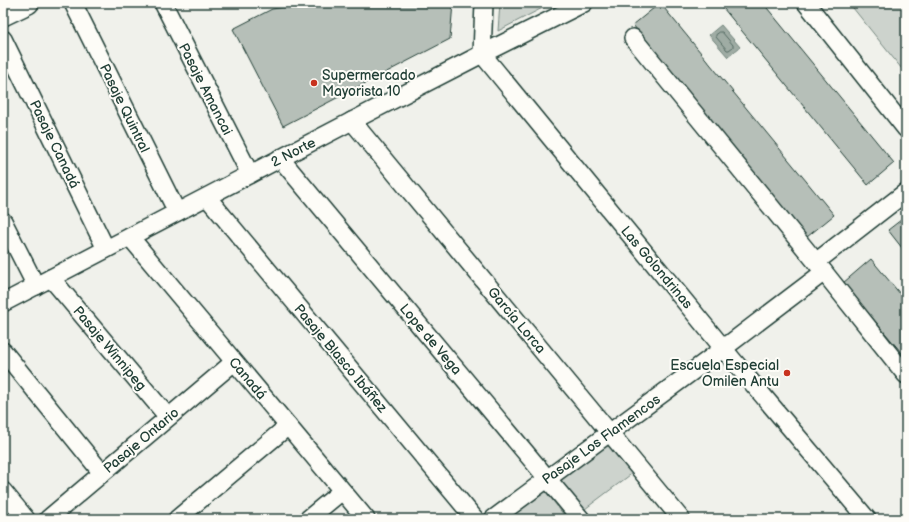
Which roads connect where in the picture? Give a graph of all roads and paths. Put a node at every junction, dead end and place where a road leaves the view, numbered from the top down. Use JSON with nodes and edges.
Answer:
{"nodes":[{"id":1,"x":28,"y":3,"type":"edge"},
{"id":2,"x":73,"y":3,"type":"edge"},
{"id":3,"x":163,"y":3,"type":"edge"},
{"id":4,"x":484,"y":3,"type":"edge"},
{"id":5,"x":584,"y":3,"type":"edge"},
{"id":6,"x":806,"y":3,"type":"edge"},
{"id":7,"x":3,"y":15,"type":"edge"},
{"id":8,"x":633,"y":38,"type":"dead end"},
{"id":9,"x":3,"y":39,"type":"edge"},
{"id":10,"x":482,"y":54,"type":"junction"},
{"id":11,"x":352,"y":121,"type":"junction"},
{"id":12,"x":906,"y":129,"type":"edge"},
{"id":13,"x":280,"y":158,"type":"junction"},
{"id":14,"x":250,"y":174,"type":"junction"},
{"id":15,"x":906,"y":192,"type":"edge"},
{"id":16,"x":207,"y":197,"type":"junction"},
{"id":17,"x":177,"y":212,"type":"junction"},
{"id":18,"x":3,"y":221,"type":"edge"},
{"id":19,"x":130,"y":237,"type":"junction"},
{"id":20,"x":106,"y":250,"type":"junction"},
{"id":21,"x":820,"y":267,"type":"junction"},
{"id":22,"x":51,"y":278,"type":"junction"},
{"id":23,"x":36,"y":286,"type":"junction"},
{"id":24,"x":3,"y":303,"type":"edge"},
{"id":25,"x":724,"y":348,"type":"junction"},
{"id":26,"x":3,"y":351,"type":"edge"},
{"id":27,"x":234,"y":362,"type":"junction"},
{"id":28,"x":906,"y":375,"type":"edge"},
{"id":29,"x":168,"y":417,"type":"junction"},
{"id":30,"x":288,"y":426,"type":"junction"},
{"id":31,"x":610,"y":433,"type":"junction"},
{"id":32,"x":102,"y":473,"type":"junction"},
{"id":33,"x":548,"y":478,"type":"junction"},
{"id":34,"x":3,"y":491,"type":"edge"},
{"id":35,"x":342,"y":491,"type":"junction"},
{"id":36,"x":26,"y":519,"type":"edge"},
{"id":37,"x":48,"y":519,"type":"edge"},
{"id":38,"x":176,"y":519,"type":"edge"},
{"id":39,"x":308,"y":519,"type":"edge"},
{"id":40,"x":366,"y":519,"type":"edge"},
{"id":41,"x":475,"y":519,"type":"edge"},
{"id":42,"x":493,"y":519,"type":"edge"},
{"id":43,"x":581,"y":519,"type":"edge"},
{"id":44,"x":681,"y":519,"type":"edge"},
{"id":45,"x":867,"y":519,"type":"edge"}],
"edges":[{"from":1,"to":7,"type":"main road"},
{"from":2,"to":17,"type":"street","name":"Pasaje Quintral"},
{"from":3,"to":14,"type":"street","name":"Pasaje Amancai"},
{"from":4,"to":10,"type":"street"},
{"from":5,"to":10,"type":"street","name":"2 Norte"},
{"from":6,"to":12,"type":"street"},
{"from":8,"to":21,"type":"street"},
{"from":9,"to":20,"type":"street","name":"Pasaje Canadá"},
{"from":10,"to":11,"type":"street","name":"2 Norte"},
{"from":10,"to":25,"type":"street","name":"Las Golondrinas"},
{"from":11,"to":13,"type":"street","name":"2 Norte"},
{"from":11,"to":31,"type":"street","name":"García Lorca"},
{"from":13,"to":14,"type":"street","name":"2 Norte"},
{"from":13,"to":33,"type":"street","name":"Lope de Vega"},
{"from":14,"to":16,"type":"street","name":"2 Norte"},
{"from":15,"to":21,"type":"street","name":"Pasaje Los Flamencos"},
{"from":16,"to":17,"type":"street","name":"2 Norte"},
{"from":16,"to":41,"type":"street","name":"Pasaje Blasco Ibáñez"},
{"from":17,"to":19,"type":"street","name":"2 Norte"},
{"from":18,"to":23,"type":"street"},
{"from":19,"to":20,"type":"street","name":"2 Norte"},
{"from":19,"to":27,"type":"street","name":"Canadá"},
{"from":20,"to":22,"type":"street","name":"2 Norte"},
{"from":21,"to":25,"type":"street","name":"Pasaje Los Flamencos"},
{"from":21,"to":28,"type":"street"},
{"from":22,"to":23,"type":"street","name":"2 Norte"},
{"from":22,"to":29,"type":"street","name":"Pasaje Winnipeg"},
{"from":23,"to":24,"type":"street","name":"2 Norte"},
{"from":25,"to":31,"type":"street","name":"Pasaje Los Flamencos"},
{"from":25,"to":45,"type":"street","name":"Las Golondrinas"},
{"from":26,"to":32,"type":"street"},
{"from":27,"to":29,"type":"street","name":"Pasaje Ontario"},
{"from":27,"to":30,"type":"street","name":"Canadá"},
{"from":29,"to":32,"type":"street","name":"Pasaje Ontario"},
{"from":30,"to":35,"type":"street","name":"Canadá"},
{"from":30,"to":38,"type":"street"},
{"from":31,"to":33,"type":"street","name":"Pasaje Los Flamencos"},
{"from":31,"to":44,"type":"street","name":"García Lorca"},
{"from":32,"to":37,"type":"street","name":"Pasaje Ontario"},
{"from":33,"to":42,"type":"street","name":"Pasaje Los Flamencos"},
{"from":33,"to":43,"type":"street","name":"Lope de Vega"},
{"from":34,"to":36,"type":"street"},
{"from":35,"to":39,"type":"street"},
{"from":35,"to":40,"type":"street","name":"Canadá"}]}
